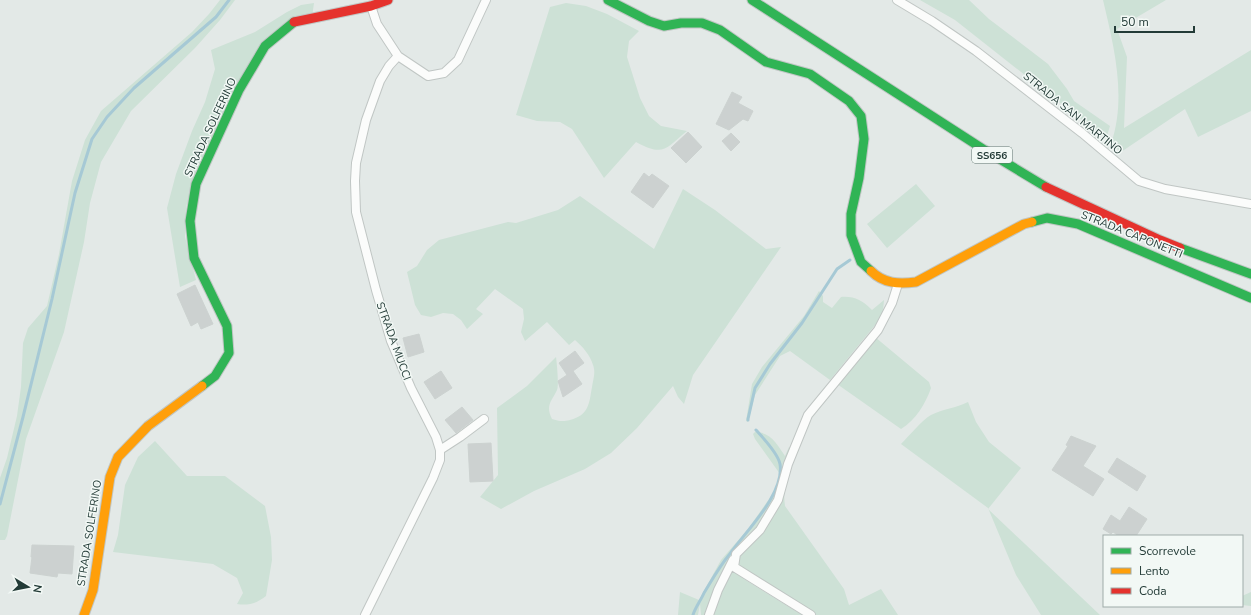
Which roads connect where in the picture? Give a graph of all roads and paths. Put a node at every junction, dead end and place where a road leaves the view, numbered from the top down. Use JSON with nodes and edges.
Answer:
{"nodes":[{"id":1,"x":388,"y":0,"type":"edge"},
{"id":2,"x":486,"y":0,"type":"edge"},
{"id":3,"x":608,"y":0,"type":"edge"},
{"id":4,"x":752,"y":0,"type":"edge"},
{"id":5,"x":897,"y":0,"type":"edge"},
{"id":6,"x":371,"y":6,"type":"junction"},
{"id":7,"x":398,"y":56,"type":"junction"},
{"id":8,"x":1251,"y":204,"type":"edge"},
{"id":9,"x":1251,"y":274,"type":"edge"},
{"id":10,"x":898,"y":284,"type":"junction"},
{"id":11,"x":1251,"y":298,"type":"edge"},
{"id":12,"x":484,"y":419,"type":"dead end"},
{"id":13,"x":440,"y":450,"type":"junction"},
{"id":14,"x":736,"y":554,"type":"junction"},
{"id":15,"x":84,"y":615,"type":"edge"},
{"id":16,"x":365,"y":615,"type":"edge"},
{"id":17,"x":709,"y":615,"type":"edge"},
{"id":18,"x":811,"y":615,"type":"edge"}],
"edges":[{"from":1,"to":6,"type":"main road"},
{"from":2,"to":7,"type":"street"},
{"from":3,"to":10,"type":"main road"},
{"from":4,"to":9,"type":"main road","number":"SS656"},
{"from":5,"to":8,"type":"street","name":"STRADA SAN MARTINO"},
{"from":6,"to":7,"type":"street"},
{"from":6,"to":15,"type":"main road","name":"STRADA SOLFERINO"},
{"from":7,"to":13,"type":"street","name":"STRADA MUCCI"},
{"from":10,"to":11,"type":"main road","name":"STRADA CAPONETTI"},
{"from":10,"to":14,"type":"street"},
{"from":12,"to":13,"type":"street"},
{"from":13,"to":16,"type":"street"},
{"from":14,"to":17,"type":"street"},
{"from":14,"to":18,"type":"street"}]}
